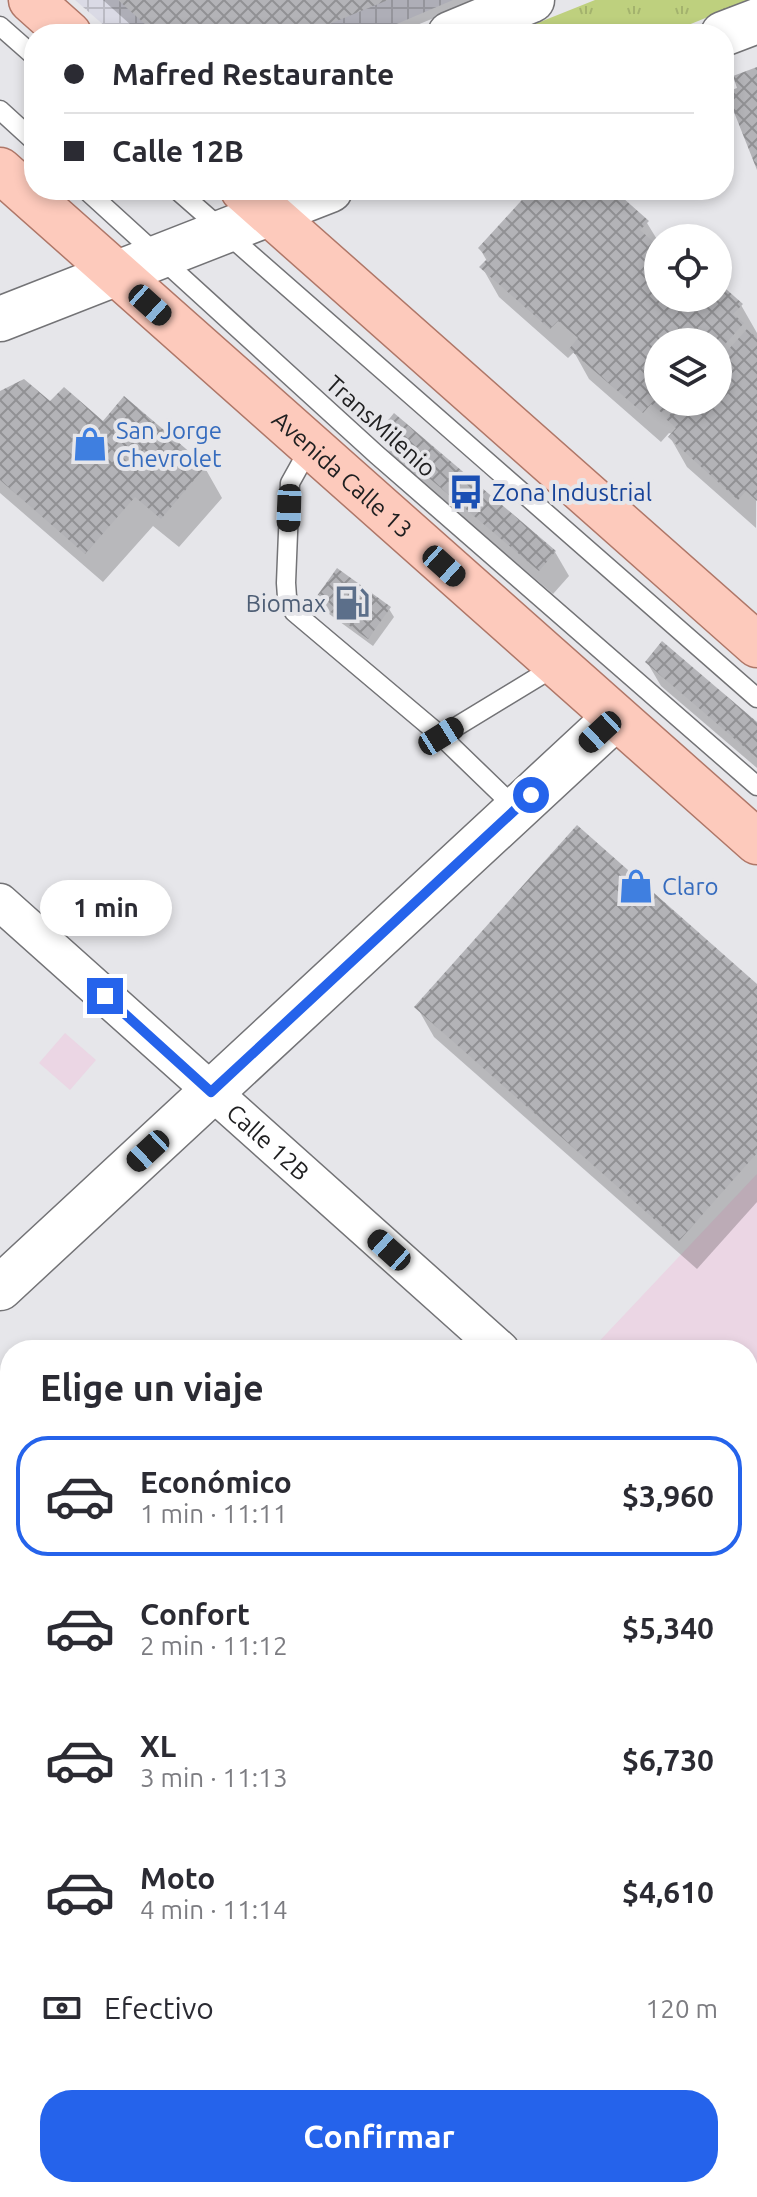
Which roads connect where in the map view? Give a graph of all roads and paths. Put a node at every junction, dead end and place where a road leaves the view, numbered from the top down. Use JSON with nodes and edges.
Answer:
{"nodes":[{"id":1,"x":31,"y":0,"type":"edge"},
{"id":2,"x":532,"y":0,"type":"edge"},
{"id":3,"x":757,"y":21,"type":"edge"},
{"id":4,"x":58,"y":24,"type":"edge"},
{"id":5,"x":474,"y":24,"type":"edge"},
{"id":6,"x":0,"y":26,"type":"edge"},
{"id":7,"x":734,"y":30,"type":"edge"},
{"id":8,"x":24,"y":47,"type":"edge"},
{"id":9,"x":0,"y":110,"type":"edge"},
{"id":10,"x":24,"y":132,"type":"edge"},
{"id":11,"x":0,"y":170,"type":"edge"},
{"id":12,"x":24,"y":192,"type":"edge"},
{"id":13,"x":33,"y":200,"type":"edge"},
{"id":14,"x":97,"y":200,"type":"edge"},
{"id":15,"x":188,"y":200,"type":"edge"},
{"id":16,"x":256,"y":202,"type":"edge"},
{"id":17,"x":222,"y":232,"type":"junction"},
{"id":18,"x":158,"y":256,"type":"junction"},
{"id":19,"x":114,"y":273,"type":"junction"},
{"id":20,"x":0,"y":319,"type":"edge"},
{"id":21,"x":310,"y":447,"type":"junction"},
{"id":22,"x":757,"y":645,"type":"edge"},
{"id":23,"x":556,"y":666,"type":"junction"},
{"id":24,"x":757,"y":698,"type":"edge"},
{"id":25,"x":615,"y":718,"type":"junction"},
{"id":26,"x":441,"y":736,"type":"junction"},
{"id":27,"x":757,"y":786,"type":"edge"},
{"id":28,"x":514,"y":812,"type":"junction"},
{"id":29,"x":757,"y":842,"type":"edge"},
{"id":30,"x":0,"y":902,"type":"edge"},
{"id":31,"x":211,"y":1092,"type":"junction"},
{"id":32,"x":0,"y":1288,"type":"edge"},
{"id":33,"x":490,"y":1340,"type":"edge"}],
"edges":[{"from":1,"to":4,"type":"main road"},
{"from":2,"to":5,"type":"street"},
{"from":3,"to":7,"type":"street"},
{"from":6,"to":8,"type":"lane"},
{"from":9,"to":10,"type":"lane"},
{"from":11,"to":12,"type":"main road","name":"Avenida Calle 13"},
{"from":13,"to":19,"type":"main road","name":"Avenida Calle 13"},
{"from":14,"to":18,"type":"lane","name":"TransMilenio"},
{"from":15,"to":17,"type":"lane","name":"TransMilenio"},
{"from":16,"to":17,"type":"street"},
{"from":16,"to":22,"type":"main road"},
{"from":17,"to":18,"type":"street"},
{"from":17,"to":24,"type":"lane","name":"TransMilenio"},
{"from":18,"to":19,"type":"street"},
{"from":18,"to":27,"type":"lane","name":"TransMilenio"},
{"from":19,"to":20,"type":"street"},
{"from":19,"to":21,"type":"main road","name":"Avenida Calle 13"},
{"from":21,"to":23,"type":"main road","name":"Avenida Calle 13"},
{"from":21,"to":26,"type":"lane"},
{"from":23,"to":25,"type":"main road","name":"Avenida Calle 13"},
{"from":23,"to":26,"type":"lane"},
{"from":25,"to":28,"type":"street"},
{"from":25,"to":29,"type":"main road","name":"Avenida Calle 13"},
{"from":26,"to":28,"type":"lane"},
{"from":28,"to":31,"type":"street"},
{"from":30,"to":31,"type":"street","name":"Calle 12B"},
{"from":31,"to":32,"type":"street"},
{"from":31,"to":33,"type":"street","name":"Calle 12B"}]}
